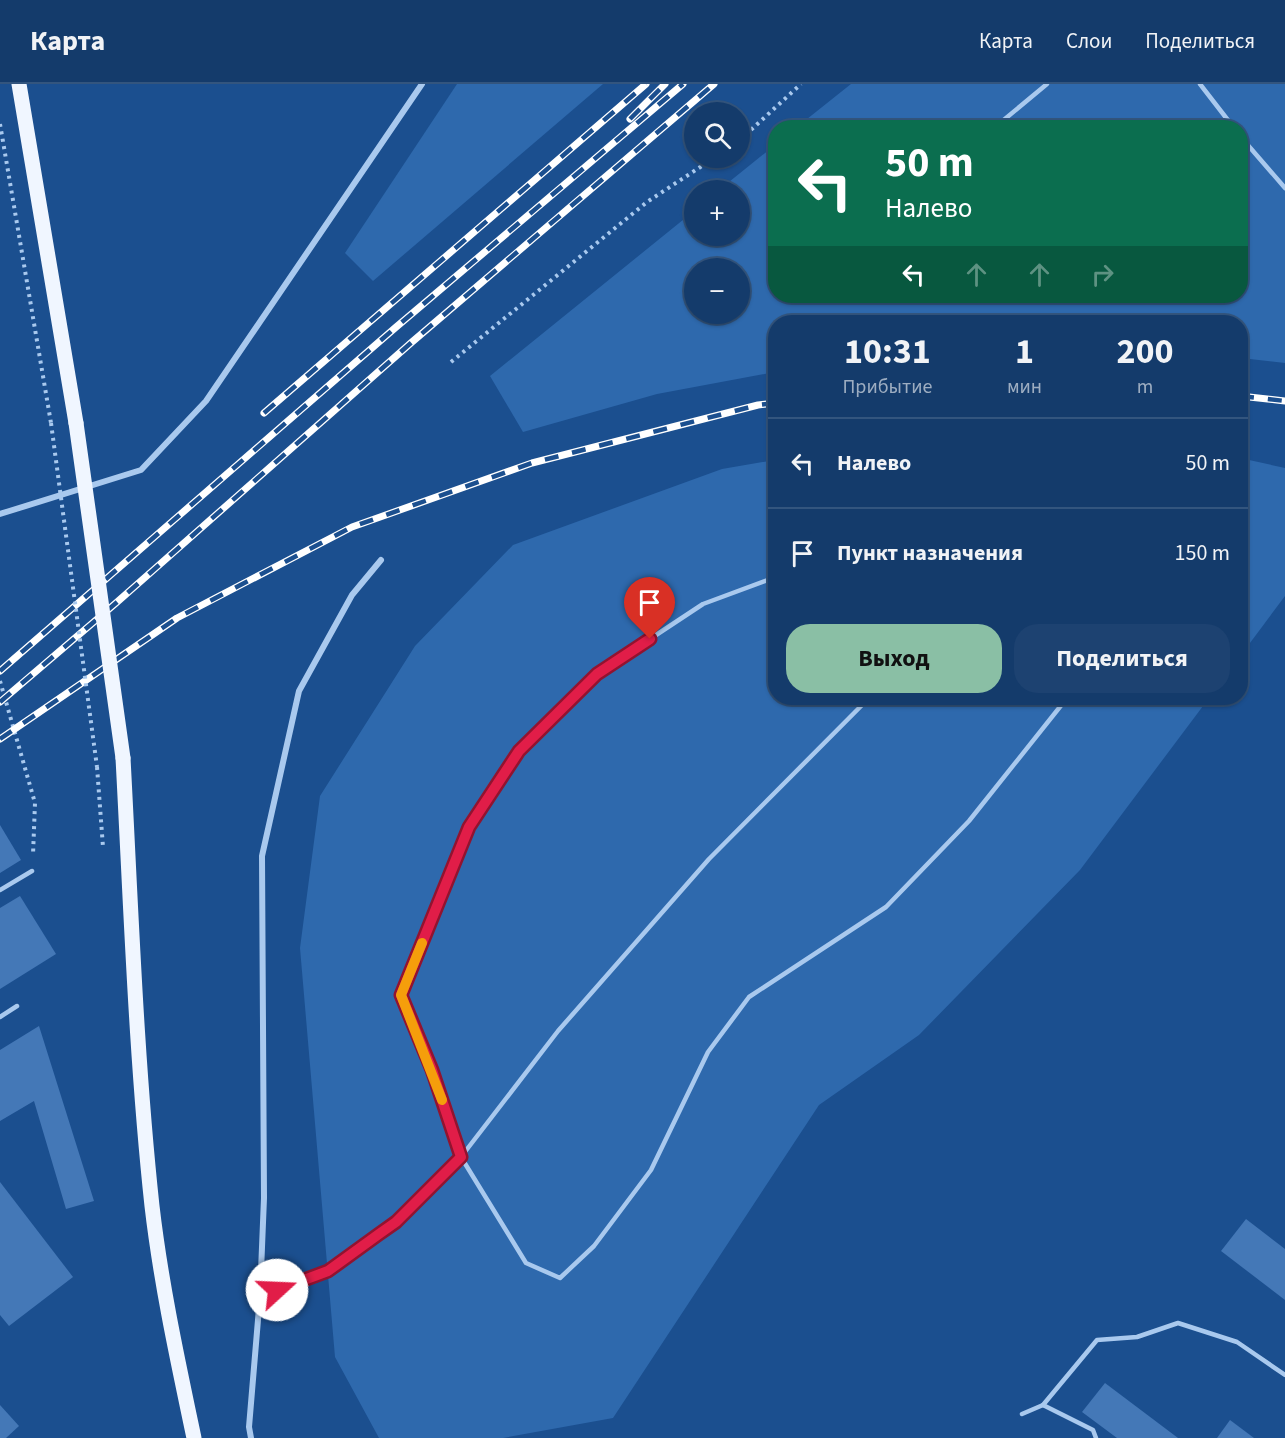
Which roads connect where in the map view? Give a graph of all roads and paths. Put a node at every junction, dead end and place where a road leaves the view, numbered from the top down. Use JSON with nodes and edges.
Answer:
{"nodes":[{"id":1,"x":19,"y":84,"type":"edge"},
{"id":2,"x":422,"y":84,"type":"edge"},
{"id":3,"x":801,"y":84,"type":"edge"},
{"id":4,"x":1047,"y":84,"type":"edge"},
{"id":5,"x":1200,"y":84,"type":"edge"},
{"id":6,"x":1004,"y":120,"type":"edge"},
{"id":7,"x":1228,"y":120,"type":"edge"},
{"id":8,"x":0,"y":124,"type":"edge"},
{"id":9,"x":750,"y":131,"type":"edge"},
{"id":10,"x":1248,"y":145,"type":"edge"},
{"id":11,"x":699,"y":168,"type":"edge"},
{"id":12,"x":1285,"y":188,"type":"edge"},
{"id":13,"x":451,"y":362,"type":"dead end"},
{"id":14,"x":0,"y":514,"type":"edge"},
{"id":15,"x":381,"y":560,"type":"dead end"},
{"id":16,"x":768,"y":580,"type":"edge"},
{"id":17,"x":0,"y":681,"type":"edge"},
{"id":18,"x":862,"y":705,"type":"edge"},
{"id":19,"x":1060,"y":705,"type":"edge"},
{"id":20,"x":97,"y":767,"type":"dead end"},
{"id":21,"x":32,"y":871,"type":"joint"},
{"id":22,"x":0,"y":890,"type":"edge"},
{"id":23,"x":17,"y":1006,"type":"dead end"},
{"id":24,"x":0,"y":1017,"type":"edge"},
{"id":25,"x":461,"y":1157,"type":"junction"},
{"id":26,"x":328,"y":1271,"type":"joint"},
{"id":27,"x":260,"y":1296,"type":"junction"},
{"id":28,"x":1285,"y":1375,"type":"edge"},
{"id":29,"x":1043,"y":1405,"type":"junction"},
{"id":30,"x":1023,"y":1414,"type":"dead end"},
{"id":31,"x":194,"y":1438,"type":"edge"},
{"id":32,"x":251,"y":1438,"type":"edge"},
{"id":33,"x":1096,"y":1438,"type":"edge"}],
"edges":[{"from":1,"to":31,"type":"main road","bridge":true},
{"from":2,"to":14,"type":"street"},
{"from":3,"to":9,"type":"path"},
{"from":4,"to":6,"type":"lane"},
{"from":5,"to":7,"type":"lane"},
{"from":8,"to":20,"type":"path","bridge":true},
{"from":10,"to":12,"type":"lane"},
{"from":11,"to":13,"type":"path"},
{"from":15,"to":27,"type":"street"},
{"from":16,"to":25,"type":"lane"},
{"from":17,"to":21,"type":"path"},
{"from":18,"to":25,"type":"lane"},
{"from":19,"to":25,"type":"lane"},
{"from":21,"to":22,"type":"lane"},
{"from":23,"to":24,"type":"lane"},
{"from":25,"to":26,"type":"lane"},
{"from":26,"to":27,"type":"street"},
{"from":27,"to":32,"type":"street"},
{"from":28,"to":29,"type":"lane"},
{"from":29,"to":30,"type":"lane"},
{"from":29,"to":33,"type":"lane"}]}
